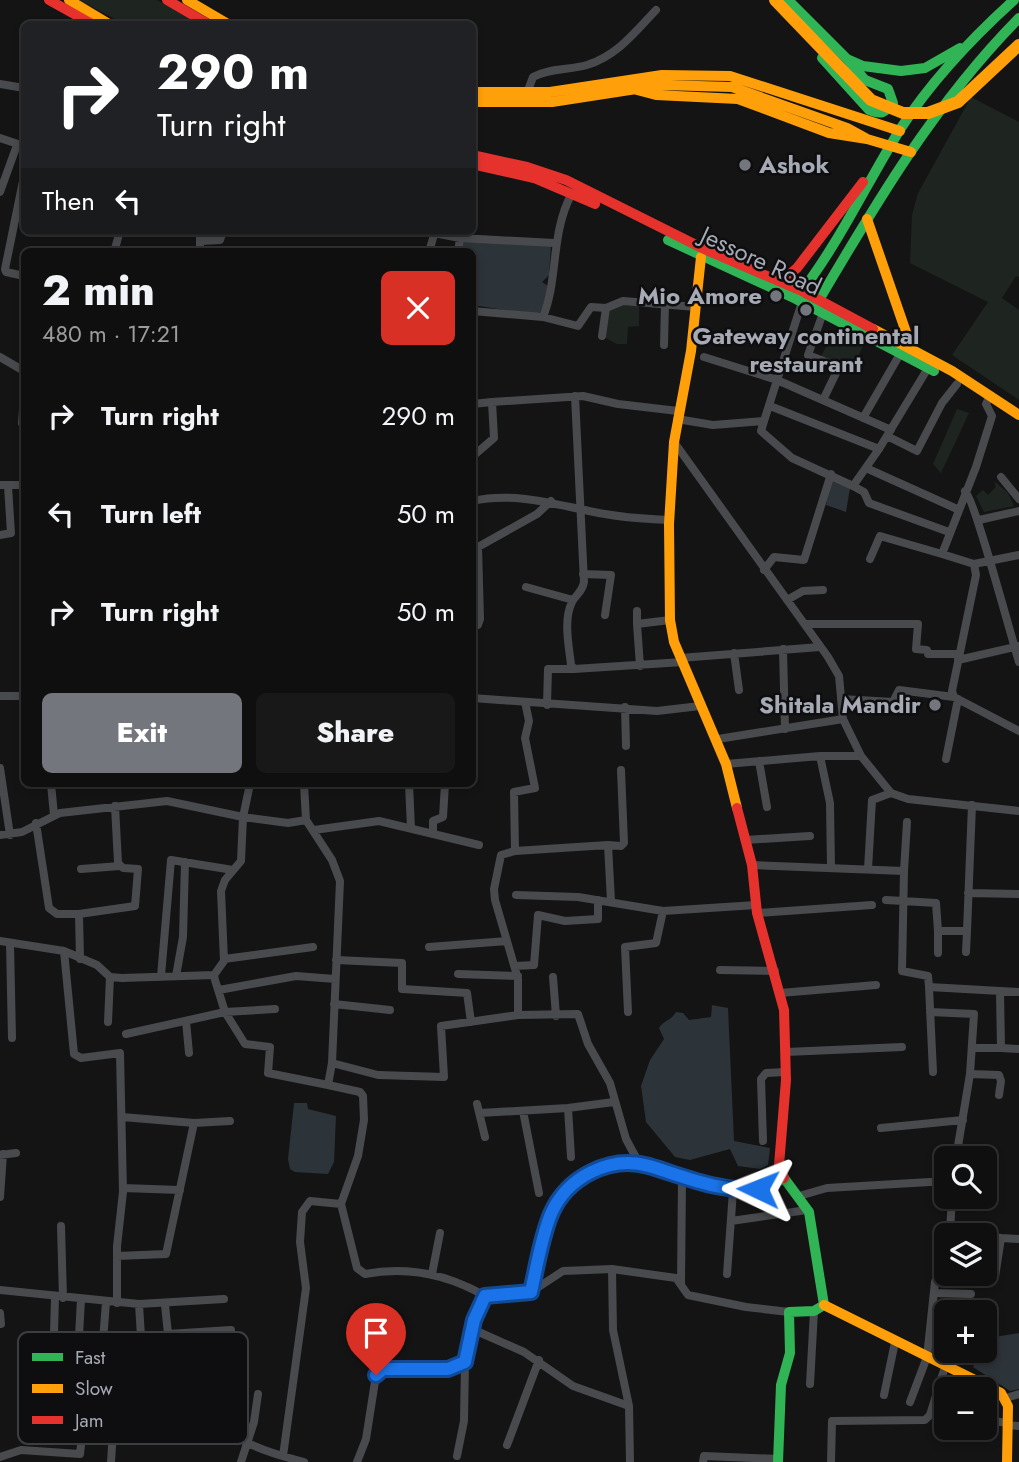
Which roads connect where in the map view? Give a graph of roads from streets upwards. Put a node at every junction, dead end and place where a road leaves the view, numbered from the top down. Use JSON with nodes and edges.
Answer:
{"nodes":[{"id":1,"x":49,"y":0,"type":"edge"},
{"id":2,"x":69,"y":0,"type":"edge"},
{"id":3,"x":167,"y":0,"type":"edge"},
{"id":4,"x":187,"y":0,"type":"edge"},
{"id":5,"x":767,"y":0,"type":"edge"},
{"id":6,"x":775,"y":0,"type":"edge"},
{"id":7,"x":788,"y":0,"type":"edge"},
{"id":8,"x":1014,"y":0,"type":"edge"},
{"id":9,"x":656,"y":10,"type":"dead end"},
{"id":10,"x":1019,"y":18,"type":"edge"},
{"id":11,"x":87,"y":21,"type":"edge"},
{"id":12,"x":105,"y":21,"type":"edge"},
{"id":13,"x":203,"y":21,"type":"edge"},
{"id":14,"x":223,"y":21,"type":"edge"},
{"id":15,"x":971,"y":40,"type":"junction"},
{"id":16,"x":1019,"y":45,"type":"edge"},
{"id":17,"x":847,"y":59,"type":"junction"},
{"id":18,"x":0,"y":84,"type":"edge"},
{"id":19,"x":21,"y":88,"type":"edge"},
{"id":20,"x":476,"y":92,"type":"edge"},
{"id":21,"x":527,"y":93,"type":"junction"},
{"id":22,"x":859,"y":98,"type":"junction"},
{"id":23,"x":476,"y":102,"type":"edge"},
{"id":24,"x":844,"y":115,"type":"junction"},
{"id":25,"x":900,"y":131,"type":"junction"},
{"id":26,"x":0,"y":138,"type":"edge"},
{"id":27,"x":21,"y":145,"type":"edge"},
{"id":28,"x":891,"y":145,"type":"junction"},
{"id":29,"x":911,"y":152,"type":"junction"},
{"id":30,"x":476,"y":156,"type":"edge"},
{"id":31,"x":476,"y":165,"type":"edge"},
{"id":32,"x":877,"y":171,"type":"junction"},
{"id":33,"x":21,"y":191,"type":"edge"},
{"id":34,"x":0,"y":192,"type":"edge"},
{"id":35,"x":572,"y":192,"type":"junction"},
{"id":36,"x":867,"y":219,"type":"junction"},
{"id":37,"x":200,"y":235,"type":"edge"},
{"id":38,"x":222,"y":235,"type":"edge"},
{"id":39,"x":448,"y":235,"type":"edge"},
{"id":40,"x":460,"y":238,"type":"junction"},
{"id":41,"x":200,"y":241,"type":"junction"},
{"id":42,"x":555,"y":243,"type":"junction"},
{"id":43,"x":200,"y":248,"type":"edge"},
{"id":44,"x":459,"y":248,"type":"edge"},
{"id":45,"x":701,"y":257,"type":"junction"},
{"id":46,"x":21,"y":275,"type":"edge"},
{"id":47,"x":769,"y":276,"type":"junction"},
{"id":48,"x":800,"y":297,"type":"junction"},
{"id":49,"x":665,"y":304,"type":"junction"},
{"id":50,"x":696,"y":307,"type":"junction"},
{"id":51,"x":819,"y":307,"type":"junction"},
{"id":52,"x":606,"y":308,"type":"junction"},
{"id":53,"x":476,"y":311,"type":"edge"},
{"id":54,"x":543,"y":317,"type":"junction"},
{"id":55,"x":602,"y":336,"type":"dead end"},
{"id":56,"x":664,"y":345,"type":"dead end"},
{"id":57,"x":902,"y":350,"type":"junction"},
{"id":58,"x":0,"y":357,"type":"edge"},
{"id":59,"x":704,"y":357,"type":"dead end"},
{"id":60,"x":928,"y":368,"type":"junction"},
{"id":61,"x":21,"y":370,"type":"edge"},
{"id":62,"x":777,"y":380,"type":"junction"},
{"id":63,"x":957,"y":384,"type":"junction"},
{"id":64,"x":575,"y":396,"type":"junction"},
{"id":65,"x":989,"y":399,"type":"junction"},
{"id":66,"x":823,"y":400,"type":"junction"},
{"id":67,"x":492,"y":402,"type":"junction"},
{"id":68,"x":476,"y":404,"type":"edge"},
{"id":69,"x":770,"y":406,"type":"junction"},
{"id":70,"x":677,"y":415,"type":"junction"},
{"id":71,"x":1019,"y":415,"type":"edge"},
{"id":72,"x":863,"y":418,"type":"junction"},
{"id":73,"x":764,"y":421,"type":"junction"},
{"id":74,"x":1019,"y":425,"type":"edge"},
{"id":75,"x":889,"y":433,"type":"junction"},
{"id":76,"x":674,"y":442,"type":"junction"},
{"id":77,"x":879,"y":449,"type":"junction"},
{"id":78,"x":476,"y":454,"type":"edge"},
{"id":79,"x":866,"y":468,"type":"junction"},
{"id":80,"x":831,"y":474,"type":"junction"},
{"id":81,"x":1001,"y":477,"type":"dead end"},
{"id":82,"x":4,"y":486,"type":"edge"},
{"id":83,"x":853,"y":486,"type":"junction"},
{"id":84,"x":965,"y":491,"type":"junction"},
{"id":85,"x":1019,"y":499,"type":"edge"},
{"id":86,"x":476,"y":500,"type":"edge"},
{"id":87,"x":551,"y":501,"type":"junction"},
{"id":88,"x":581,"y":509,"type":"junction"},
{"id":89,"x":957,"y":509,"type":"junction"},
{"id":90,"x":1019,"y":511,"type":"edge"},
{"id":91,"x":670,"y":520,"type":"junction"},
{"id":92,"x":979,"y":520,"type":"junction"},
{"id":93,"x":949,"y":533,"type":"junction"},
{"id":94,"x":0,"y":536,"type":"edge"},
{"id":95,"x":942,"y":554,"type":"junction"},
{"id":96,"x":1019,"y":555,"type":"edge"},
{"id":97,"x":870,"y":559,"type":"dead end"},
{"id":98,"x":988,"y":561,"type":"junction"},
{"id":99,"x":974,"y":565,"type":"junction"},
{"id":100,"x":764,"y":570,"type":"junction"},
{"id":101,"x":583,"y":574,"type":"junction"},
{"id":102,"x":526,"y":587,"type":"dead end"},
{"id":103,"x":823,"y":590,"type":"dead end"},
{"id":104,"x":573,"y":600,"type":"junction"},
{"id":105,"x":788,"y":600,"type":"junction"},
{"id":106,"x":637,"y":611,"type":"dead end"},
{"id":107,"x":605,"y":615,"type":"dead end"},
{"id":108,"x":670,"y":620,"type":"junction"},
{"id":109,"x":637,"y":624,"type":"junction"},
{"id":110,"x":805,"y":624,"type":"junction"},
{"id":111,"x":476,"y":625,"type":"edge"},
{"id":112,"x":820,"y":647,"type":"junction"},
{"id":113,"x":1017,"y":647,"type":"edge"},
{"id":114,"x":783,"y":649,"type":"junction"},
{"id":115,"x":734,"y":653,"type":"junction"},
{"id":116,"x":959,"y":657,"type":"junction"},
{"id":117,"x":682,"y":660,"type":"junction"},
{"id":118,"x":1019,"y":663,"type":"edge"},
{"id":119,"x":640,"y":666,"type":"junction"},
{"id":120,"x":574,"y":669,"type":"junction"},
{"id":121,"x":738,"y":690,"type":"dead end"},
{"id":122,"x":0,"y":696,"type":"edge"},
{"id":123,"x":21,"y":696,"type":"edge"},
{"id":124,"x":476,"y":698,"type":"edge"},
{"id":125,"x":956,"y":698,"type":"junction"},
{"id":126,"x":841,"y":699,"type":"junction"},
{"id":127,"x":526,"y":702,"type":"junction"},
{"id":128,"x":547,"y":705,"type":"junction"},
{"id":129,"x":701,"y":706,"type":"junction"},
{"id":130,"x":625,"y":708,"type":"junction"},
{"id":131,"x":843,"y":719,"type":"junction"},
{"id":132,"x":785,"y":729,"type":"junction"},
{"id":133,"x":1019,"y":732,"type":"edge"},
{"id":134,"x":718,"y":739,"type":"junction"},
{"id":135,"x":626,"y":746,"type":"dead end"},
{"id":136,"x":820,"y":756,"type":"junction"},
{"id":137,"x":862,"y":756,"type":"junction"},
{"id":138,"x":946,"y":759,"type":"dead end"},
{"id":139,"x":759,"y":761,"type":"junction"},
{"id":140,"x":726,"y":764,"type":"junction"},
{"id":141,"x":0,"y":768,"type":"edge"},
{"id":142,"x":621,"y":770,"type":"dead end"},
{"id":143,"x":51,"y":787,"type":"edge"},
{"id":144,"x":249,"y":787,"type":"edge"},
{"id":145,"x":304,"y":787,"type":"edge"},
{"id":146,"x":409,"y":787,"type":"edge"},
{"id":147,"x":445,"y":787,"type":"edge"},
{"id":148,"x":891,"y":793,"type":"junction"},
{"id":149,"x":972,"y":805,"type":"junction"},
{"id":150,"x":115,"y":806,"type":"junction"},
{"id":151,"x":768,"y":807,"type":"dead end"},
{"id":152,"x":1019,"y":811,"type":"edge"},
{"id":153,"x":54,"y":815,"type":"junction"},
{"id":154,"x":243,"y":817,"type":"junction"},
{"id":155,"x":306,"y":820,"type":"junction"},
{"id":156,"x":907,"y":822,"type":"dead end"},
{"id":157,"x":36,"y":823,"type":"junction"},
{"id":158,"x":411,"y":828,"type":"junction"},
{"id":159,"x":314,"y":830,"type":"junction"},
{"id":160,"x":433,"y":833,"type":"junction"},
{"id":161,"x":0,"y":835,"type":"edge"},
{"id":162,"x":10,"y":835,"type":"junction"},
{"id":163,"x":810,"y":836,"type":"dead end"},
{"id":164,"x":745,"y":840,"type":"junction"},
{"id":165,"x":479,"y":845,"type":"dead end"},
{"id":166,"x":608,"y":845,"type":"junction"},
{"id":167,"x":515,"y":851,"type":"junction"},
{"id":168,"x":185,"y":862,"type":"junction"},
{"id":169,"x":751,"y":865,"type":"junction"},
{"id":170,"x":120,"y":866,"type":"junction"},
{"id":171,"x":831,"y":868,"type":"junction"},
{"id":172,"x":81,"y":869,"type":"dead end"},
{"id":173,"x":868,"y":869,"type":"junction"},
{"id":174,"x":233,"y":870,"type":"junction"},
{"id":175,"x":904,"y":872,"type":"junction"},
{"id":176,"x":968,"y":892,"type":"junction"},
{"id":177,"x":1019,"y":894,"type":"edge"},
{"id":178,"x":516,"y":895,"type":"dead end"},
{"id":179,"x":598,"y":900,"type":"junction"},
{"id":180,"x":886,"y":900,"type":"dead end"},
{"id":181,"x":611,"y":901,"type":"junction"},
{"id":182,"x":905,"y":902,"type":"junction"},
{"id":183,"x":872,"y":905,"type":"dead end"},
{"id":184,"x":756,"y":909,"type":"junction"},
{"id":185,"x":663,"y":911,"type":"junction"},
{"id":186,"x":79,"y":914,"type":"junction"},
{"id":187,"x":938,"y":931,"type":"junction"},
{"id":188,"x":967,"y":931,"type":"junction"},
{"id":189,"x":0,"y":941,"type":"edge"},
{"id":190,"x":507,"y":941,"type":"junction"},
{"id":191,"x":10,"y":943,"type":"junction"},
{"id":192,"x":313,"y":947,"type":"dead end"},
{"id":193,"x":429,"y":947,"type":"dead end"},
{"id":194,"x":64,"y":951,"type":"junction"},
{"id":195,"x":966,"y":952,"type":"dead end"},
{"id":196,"x":938,"y":953,"type":"dead end"},
{"id":197,"x":80,"y":958,"type":"junction"},
{"id":198,"x":224,"y":959,"type":"junction"},
{"id":199,"x":336,"y":960,"type":"junction"},
{"id":200,"x":515,"y":966,"type":"junction"},
{"id":201,"x":720,"y":970,"type":"dead end"},
{"id":202,"x":775,"y":971,"type":"junction"},
{"id":203,"x":458,"y":974,"type":"dead end"},
{"id":204,"x":215,"y":975,"type":"junction"},
{"id":205,"x":110,"y":976,"type":"junction"},
{"id":206,"x":161,"y":976,"type":"junction"},
{"id":207,"x":176,"y":976,"type":"junction"},
{"id":208,"x":518,"y":976,"type":"junction"},
{"id":209,"x":553,"y":977,"type":"dead end"},
{"id":210,"x":335,"y":979,"type":"junction"},
{"id":211,"x":876,"y":985,"type":"dead end"},
{"id":212,"x":929,"y":987,"type":"junction"},
{"id":213,"x":219,"y":990,"type":"junction"},
{"id":214,"x":1000,"y":992,"type":"junction"},
{"id":215,"x":1019,"y":992,"type":"edge"},
{"id":216,"x":780,"y":993,"type":"junction"},
{"id":217,"x":334,"y":1004,"type":"junction"},
{"id":218,"x":275,"y":1009,"type":"dead end"},
{"id":219,"x":390,"y":1010,"type":"dead end"},
{"id":220,"x":628,"y":1012,"type":"dead end"},
{"id":221,"x":930,"y":1012,"type":"junction"},
{"id":222,"x":225,"y":1013,"type":"junction"},
{"id":223,"x":518,"y":1015,"type":"junction"},
{"id":224,"x":556,"y":1016,"type":"junction"},
{"id":225,"x":186,"y":1021,"type":"junction"},
{"id":226,"x":471,"y":1021,"type":"junction"},
{"id":227,"x":108,"y":1022,"type":"dead end"},
{"id":228,"x":126,"y":1034,"type":"dead end"},
{"id":229,"x":12,"y":1038,"type":"dead end"},
{"id":230,"x":902,"y":1047,"type":"dead end"},
{"id":231,"x":972,"y":1048,"type":"junction"},
{"id":232,"x":1001,"y":1048,"type":"junction"},
{"id":233,"x":1019,"y":1049,"type":"edge"},
{"id":234,"x":786,"y":1052,"type":"junction"},
{"id":235,"x":189,"y":1053,"type":"dead end"},
{"id":236,"x":332,"y":1063,"type":"junction"},
{"id":237,"x":786,"y":1072,"type":"junction"},
{"id":238,"x":933,"y":1072,"type":"dead end"},
{"id":239,"x":970,"y":1074,"type":"junction"},
{"id":240,"x":328,"y":1085,"type":"junction"},
{"id":241,"x":999,"y":1095,"type":"dead end"},
{"id":242,"x":614,"y":1102,"type":"junction"},
{"id":243,"x":568,"y":1108,"type":"junction"},
{"id":244,"x":523,"y":1111,"type":"junction"},
{"id":245,"x":122,"y":1117,"type":"junction"},
{"id":246,"x":963,"y":1120,"type":"junction"},
{"id":247,"x":230,"y":1121,"type":"dead end"},
{"id":248,"x":194,"y":1123,"type":"junction"},
{"id":249,"x":881,"y":1128,"type":"dead end"},
{"id":250,"x":485,"y":1137,"type":"dead end"},
{"id":251,"x":763,"y":1141,"type":"dead end"},
{"id":252,"x":958,"y":1146,"type":"edge"},
{"id":253,"x":16,"y":1153,"type":"dead end"},
{"id":254,"x":2,"y":1155,"type":"edge"},
{"id":255,"x":571,"y":1157,"type":"dead end"},
{"id":256,"x":640,"y":1165,"type":"junction"},
{"id":257,"x":682,"y":1179,"type":"junction"},
{"id":258,"x":785,"y":1180,"type":"junction"},
{"id":259,"x":934,"y":1182,"type":"edge"},
{"id":260,"x":123,"y":1188,"type":"junction"},
{"id":261,"x":180,"y":1190,"type":"junction"},
{"id":262,"x":733,"y":1191,"type":"junction"},
{"id":263,"x":539,"y":1193,"type":"dead end"},
{"id":264,"x":799,"y":1196,"type":"junction"},
{"id":265,"x":0,"y":1197,"type":"edge"},
{"id":266,"x":341,"y":1205,"type":"junction"},
{"id":267,"x":807,"y":1210,"type":"junction"},
{"id":268,"x":731,"y":1221,"type":"junction"},
{"id":269,"x":61,"y":1226,"type":"dead end"},
{"id":270,"x":440,"y":1233,"type":"dead end"},
{"id":271,"x":997,"y":1237,"type":"edge"},
{"id":272,"x":1002,"y":1238,"type":"junction"},
{"id":273,"x":1019,"y":1239,"type":"edge"},
{"id":274,"x":117,"y":1256,"type":"junction"},
{"id":275,"x":997,"y":1266,"type":"edge"},
{"id":276,"x":612,"y":1269,"type":"junction"},
{"id":277,"x":432,"y":1274,"type":"junction"},
{"id":278,"x":727,"y":1274,"type":"dead end"},
{"id":279,"x":681,"y":1284,"type":"junction"},
{"id":280,"x":938,"y":1286,"type":"edge"},
{"id":281,"x":0,"y":1290,"type":"edge"},
{"id":282,"x":531,"y":1292,"type":"junction"},
{"id":283,"x":934,"y":1293,"type":"junction"},
{"id":284,"x":971,"y":1294,"type":"dead end"},
{"id":285,"x":485,"y":1296,"type":"junction"},
{"id":286,"x":59,"y":1297,"type":"junction"},
{"id":287,"x":81,"y":1299,"type":"junction"},
{"id":288,"x":224,"y":1299,"type":"dead end"},
{"id":289,"x":106,"y":1302,"type":"junction"},
{"id":290,"x":117,"y":1303,"type":"junction"},
{"id":291,"x":139,"y":1304,"type":"junction"},
{"id":292,"x":165,"y":1305,"type":"junction"},
{"id":293,"x":819,"y":1308,"type":"junction"},
{"id":294,"x":789,"y":1312,"type":"junction"},
{"id":295,"x":0,"y":1313,"type":"edge"},
{"id":296,"x":1,"y":1324,"type":"edge"},
{"id":297,"x":472,"y":1329,"type":"junction"},
{"id":298,"x":231,"y":1330,"type":"dead end"},
{"id":299,"x":54,"y":1332,"type":"edge"},
{"id":300,"x":79,"y":1332,"type":"edge"},
{"id":301,"x":104,"y":1332,"type":"edge"},
{"id":302,"x":141,"y":1332,"type":"edge"},
{"id":303,"x":168,"y":1332,"type":"edge"},
{"id":304,"x":208,"y":1332,"type":"edge"},
{"id":305,"x":895,"y":1342,"type":"junction"},
{"id":306,"x":927,"y":1357,"type":"junction"},
{"id":307,"x":539,"y":1360,"type":"junction"},
{"id":308,"x":465,"y":1362,"type":"junction"},
{"id":309,"x":945,"y":1367,"type":"junction"},
{"id":310,"x":810,"y":1384,"type":"dead end"},
{"id":311,"x":258,"y":1394,"type":"dead end"},
{"id":312,"x":1019,"y":1394,"type":"edge"},
{"id":313,"x":884,"y":1395,"type":"dead end"},
{"id":314,"x":1006,"y":1398,"type":"junction"},
{"id":315,"x":910,"y":1402,"type":"dead end"},
{"id":316,"x":629,"y":1406,"type":"junction"},
{"id":317,"x":1011,"y":1424,"type":"edge"},
{"id":318,"x":248,"y":1439,"type":"edge"},
{"id":319,"x":248,"y":1442,"type":"edge"},
{"id":320,"x":112,"y":1444,"type":"edge"},
{"id":321,"x":246,"y":1444,"type":"edge"},
{"id":322,"x":507,"y":1445,"type":"dead end"},
{"id":323,"x":283,"y":1456,"type":"junction"},
{"id":324,"x":457,"y":1456,"type":"dead end"},
{"id":325,"x":0,"y":1457,"type":"edge"},
{"id":326,"x":79,"y":1458,"type":"edge"},
{"id":327,"x":778,"y":1461,"type":"edge"},
{"id":328,"x":111,"y":1462,"type":"edge"},
{"id":329,"x":241,"y":1462,"type":"edge"},
{"id":330,"x":304,"y":1462,"type":"edge"},
{"id":331,"x":357,"y":1462,"type":"edge"},
{"id":332,"x":630,"y":1462,"type":"edge"},
{"id":333,"x":703,"y":1462,"type":"edge"},
{"id":334,"x":831,"y":1462,"type":"edge"},
{"id":335,"x":1007,"y":1462,"type":"edge"}],
"edges":[{"from":1,"to":11,"type":"street"},
{"from":2,"to":12,"type":"street"},
{"from":3,"to":13,"type":"street"},
{"from":4,"to":14,"type":"street"},
{"from":5,"to":22,"type":"street"},
{"from":6,"to":16,"type":"street","bridge":true},
{"from":7,"to":17,"type":"street"},
{"from":8,"to":15,"type":"street"},
{"from":9,"to":21,"type":"street"},
{"from":10,"to":29,"type":"street"},
{"from":15,"to":17,"type":"street"},
{"from":15,"to":25,"type":"street"},
{"from":17,"to":22,"type":"street"},
{"from":18,"to":19,"type":"street"},
{"from":20,"to":21,"type":"street"},
{"from":21,"to":24,"type":"street"},
{"from":22,"to":24,"type":"street"},
{"from":23,"to":28,"type":"street"},
{"from":24,"to":25,"type":"street"},
{"from":25,"to":28,"type":"street"},
{"from":26,"to":27,"type":"street"},
{"from":27,"to":34,"type":"street"},
{"from":28,"to":29,"type":"street"},
{"from":28,"to":32,"type":"street"},
{"from":29,"to":36,"type":"street"},
{"from":30,"to":47,"type":"street","name":"Jessore Road"},
{"from":31,"to":35,"type":"street","name":"Jessore Road"},
{"from":32,"to":47,"type":"street"},
{"from":32,"to":48,"type":"street"},
{"from":33,"to":46,"type":"street"},
{"from":35,"to":42,"type":"street"},
{"from":35,"to":45,"type":"street","name":"Jessore Road"},
{"from":36,"to":51,"type":"street"},
{"from":36,"to":57,"type":"street"},
{"from":37,"to":41,"type":"street"},
{"from":38,"to":41,"type":"street"},
{"from":39,"to":40,"type":"street"},
{"from":40,"to":42,"type":"street"},
{"from":40,"to":44,"type":"street"},
{"from":41,"to":43,"type":"street"},
{"from":42,"to":54,"type":"street"},
{"from":45,"to":48,"type":"street","name":"Jessore Road"},
{"from":45,"to":50,"type":"street"},
{"from":47,"to":48,"type":"street","name":"Jessore Road"},
{"from":48,"to":51,"type":"street","name":"Jessore Road"},
{"from":48,"to":62,"type":"street"},
{"from":49,"to":50,"type":"street"},
{"from":49,"to":52,"type":"street"},
{"from":49,"to":56,"type":"street"},
{"from":50,"to":70,"type":"street"},
{"from":51,"to":57,"type":"street","name":"Jessore Road"},
{"from":51,"to":66,"type":"street"},
{"from":52,"to":54,"type":"street"},
{"from":52,"to":55,"type":"street"},
{"from":53,"to":54,"type":"street"},
{"from":57,"to":60,"type":"street","name":"Jessore Road"},
{"from":57,"to":65,"type":"street","name":"Jessore Road"},
{"from":57,"to":72,"type":"street"},
{"from":58,"to":61,"type":"street"},
{"from":59,"to":62,"type":"street"},
{"from":60,"to":63,"type":"street","name":"Jessore Road"},
{"from":60,"to":75,"type":"street"},
{"from":62,"to":66,"type":"street"},
{"from":62,"to":69,"type":"street"},
{"from":63,"to":65,"type":"street","name":"Jessore Road"},
{"from":63,"to":75,"type":"street"},
{"from":64,"to":67,"type":"street"},
{"from":64,"to":70,"type":"street"},
{"from":64,"to":88,"type":"street"},
{"from":65,"to":71,"type":"street","name":"Jessore Road"},
{"from":65,"to":74,"type":"street","name":"Jessore Road"},
{"from":65,"to":84,"type":"street"},
{"from":66,"to":72,"type":"street"},
{"from":67,"to":68,"type":"street"},
{"from":67,"to":78,"type":"street"},
{"from":69,"to":73,"type":"street"},
{"from":69,"to":77,"type":"street"},
{"from":70,"to":73,"type":"street"},
{"from":70,"to":76,"type":"street"},
{"from":72,"to":75,"type":"street"},
{"from":73,"to":80,"type":"street"},
{"from":75,"to":77,"type":"street"},
{"from":76,"to":91,"type":"street"},
{"from":76,"to":100,"type":"street"},
{"from":77,"to":79,"type":"street"},
{"from":79,"to":83,"type":"street"},
{"from":79,"to":89,"type":"street"},
{"from":80,"to":83,"type":"street"},
{"from":80,"to":100,"type":"street"},
{"from":81,"to":85,"type":"street"},
{"from":82,"to":94,"type":"street"},
{"from":83,"to":93,"type":"street"},
{"from":84,"to":89,"type":"street"},
{"from":84,"to":92,"type":"street"},
{"from":86,"to":87,"type":"street"},
{"from":87,"to":88,"type":"street"},
{"from":87,"to":111,"type":"street"},
{"from":88,"to":91,"type":"street"},
{"from":88,"to":101,"type":"street"},
{"from":89,"to":93,"type":"street"},
{"from":90,"to":92,"type":"street"},
{"from":91,"to":108,"type":"street"},
{"from":92,"to":98,"type":"street"},
{"from":93,"to":95,"type":"street"},
{"from":95,"to":97,"type":"street"},
{"from":95,"to":99,"type":"street"},
{"from":96,"to":98,"type":"street"},
{"from":98,"to":99,"type":"street"},
{"from":98,"to":113,"type":"street"},
{"from":99,"to":116,"type":"street"},
{"from":100,"to":105,"type":"street"},
{"from":101,"to":104,"type":"street"},
{"from":101,"to":107,"type":"street"},
{"from":102,"to":104,"type":"street"},
{"from":103,"to":105,"type":"street"},
{"from":104,"to":120,"type":"street"},
{"from":105,"to":110,"type":"street"},
{"from":106,"to":109,"type":"street"},
{"from":108,"to":109,"type":"street"},
{"from":108,"to":117,"type":"street"},
{"from":109,"to":119,"type":"street"},
{"from":110,"to":112,"type":"street"},
{"from":110,"to":116,"type":"street"},
{"from":112,"to":114,"type":"street"},
{"from":112,"to":126,"type":"street"},
{"from":113,"to":116,"type":"street"},
{"from":113,"to":118,"type":"street"},
{"from":114,"to":115,"type":"street"},
{"from":114,"to":132,"type":"street"},
{"from":115,"to":117,"type":"street"},
{"from":115,"to":121,"type":"street"},
{"from":116,"to":125,"type":"street"},
{"from":117,"to":119,"type":"street"},
{"from":117,"to":129,"type":"street"},
{"from":119,"to":120,"type":"street"},
{"from":120,"to":128,"type":"street"},
{"from":122,"to":123,"type":"street"},
{"from":124,"to":127,"type":"street"},
{"from":125,"to":126,"type":"street"},
{"from":125,"to":133,"type":"street"},
{"from":125,"to":138,"type":"street"},
{"from":126,"to":131,"type":"street"},
{"from":127,"to":128,"type":"street"},
{"from":127,"to":167,"type":"street"},
{"from":128,"to":130,"type":"street"},
{"from":129,"to":130,"type":"street"},
{"from":129,"to":134,"type":"street"},
{"from":130,"to":135,"type":"street"},
{"from":131,"to":132,"type":"street"},
{"from":131,"to":137,"type":"street"},
{"from":132,"to":134,"type":"street"},
{"from":134,"to":140,"type":"street"},
{"from":136,"to":137,"type":"street"},
{"from":136,"to":139,"type":"street"},
{"from":136,"to":171,"type":"street"},
{"from":137,"to":148,"type":"street"},
{"from":139,"to":140,"type":"street"},
{"from":139,"to":151,"type":"street"},
{"from":140,"to":164,"type":"street"},
{"from":141,"to":162,"type":"street"},
{"from":142,"to":166,"type":"street"},
{"from":143,"to":153,"type":"street"},
{"from":144,"to":154,"type":"street"},
{"from":145,"to":155,"type":"street"},
{"from":146,"to":158,"type":"street"},
{"from":147,"to":160,"type":"street"},
{"from":148,"to":149,"type":"street"},
{"from":148,"to":173,"type":"street"},
{"from":149,"to":152,"type":"street"},
{"from":149,"to":176,"type":"street"},
{"from":150,"to":153,"type":"street"},
{"from":150,"to":154,"type":"street"},
{"from":150,"to":170,"type":"street"},
{"from":153,"to":157,"type":"street"},
{"from":154,"to":155,"type":"street"},
{"from":154,"to":174,"type":"street"},
{"from":155,"to":159,"type":"street"},
{"from":156,"to":175,"type":"street"},
{"from":157,"to":162,"type":"street"},
{"from":157,"to":186,"type":"street"},
{"from":158,"to":159,"type":"street"},
{"from":158,"to":160,"type":"street"},
{"from":159,"to":199,"type":"street"},
{"from":160,"to":165,"type":"street"},
{"from":161,"to":162,"type":"street"},
{"from":163,"to":164,"type":"street"},
{"from":164,"to":169,"type":"street"},
{"from":166,"to":167,"type":"street"},
{"from":166,"to":181,"type":"street"},
{"from":167,"to":190,"type":"street"},
{"from":168,"to":174,"type":"street"},
{"from":168,"to":206,"type":"street"},
{"from":168,"to":207,"type":"street"},
{"from":169,"to":171,"type":"street"},
{"from":169,"to":184,"type":"street"},
{"from":170,"to":172,"type":"street"},
{"from":170,"to":186,"type":"street"},
{"from":171,"to":173,"type":"street"},
{"from":173,"to":175,"type":"street"},
{"from":174,"to":198,"type":"street"},
{"from":175,"to":182,"type":"street"},
{"from":176,"to":177,"type":"street"},
{"from":176,"to":188,"type":"street"},
{"from":178,"to":179,"type":"street"},
{"from":179,"to":181,"type":"street"},
{"from":179,"to":200,"type":"street"},
{"from":180,"to":182,"type":"street"},
{"from":181,"to":185,"type":"street"},
{"from":182,"to":187,"type":"street"},
{"from":182,"to":212,"type":"street"},
{"from":183,"to":184,"type":"street"},
{"from":184,"to":185,"type":"street"},
{"from":184,"to":202,"type":"street"},
{"from":185,"to":220,"type":"street"},
{"from":186,"to":197,"type":"street"},
{"from":187,"to":188,"type":"street"},
{"from":187,"to":196,"type":"street"},
{"from":188,"to":195,"type":"street"},
{"from":189,"to":191,"type":"street"},
{"from":190,"to":193,"type":"street"},
{"from":190,"to":200,"type":"street"},
{"from":191,"to":194,"type":"street"},
{"from":191,"to":229,"type":"street"},
{"from":192,"to":198,"type":"street"},
{"from":194,"to":197,"type":"street"},
{"from":194,"to":245,"type":"street"},
{"from":197,"to":205,"type":"street"},
{"from":198,"to":204,"type":"street"},
{"from":199,"to":210,"type":"street"},
{"from":199,"to":226,"type":"street"},
{"from":200,"to":208,"type":"street"},
{"from":201,"to":202,"type":"street"},
{"from":202,"to":216,"type":"street"},
{"from":203,"to":208,"type":"street"},
{"from":204,"to":207,"type":"street"},
{"from":204,"to":213,"type":"street"},
{"from":205,"to":206,"type":"street"},
{"from":205,"to":227,"type":"street"},
{"from":206,"to":207,"type":"street"},
{"from":208,"to":223,"type":"street"},
{"from":209,"to":224,"type":"street"},
{"from":210,"to":213,"type":"street"},
{"from":210,"to":217,"type":"street"},
{"from":211,"to":216,"type":"street"},
{"from":212,"to":214,"type":"street"},
{"from":212,"to":221,"type":"street"},
{"from":213,"to":222,"type":"street"},
{"from":214,"to":215,"type":"street"},
{"from":214,"to":232,"type":"street"},
{"from":216,"to":234,"type":"street"},
{"from":217,"to":219,"type":"street"},
{"from":217,"to":236,"type":"street"},
{"from":218,"to":222,"type":"street"},
{"from":221,"to":231,"type":"street"},
{"from":221,"to":238,"type":"street"},
{"from":222,"to":225,"type":"street"},
{"from":222,"to":240,"type":"street"},
{"from":223,"to":224,"type":"street"},
{"from":223,"to":226,"type":"street"},
{"from":224,"to":242,"type":"street"},
{"from":225,"to":228,"type":"street"},
{"from":225,"to":235,"type":"street"},
{"from":226,"to":236,"type":"street"},
{"from":230,"to":234,"type":"street"},
{"from":231,"to":232,"type":"street"},
{"from":231,"to":239,"type":"street"},
{"from":232,"to":233,"type":"street"},
{"from":234,"to":237,"type":"street"},
{"from":236,"to":240,"type":"street"},
{"from":237,"to":251,"type":"street"},
{"from":237,"to":258,"type":"street"},
{"from":239,"to":241,"type":"street"},
{"from":239,"to":246,"type":"street"},
{"from":240,"to":266,"type":"street"},
{"from":242,"to":243,"type":"street"},
{"from":242,"to":256,"type":"street"},
{"from":243,"to":244,"type":"street"},
{"from":243,"to":255,"type":"street"},
{"from":244,"to":250,"type":"street"},
{"from":244,"to":263,"type":"street"},
{"from":245,"to":248,"type":"street"},
{"from":245,"to":260,"type":"street"},
{"from":246,"to":249,"type":"street"},
{"from":246,"to":252,"type":"street"},
{"from":247,"to":248,"type":"street"},
{"from":248,"to":261,"type":"street"},
{"from":253,"to":254,"type":"street"},
{"from":254,"to":265,"type":"street"},
{"from":256,"to":257,"type":"street"},
{"from":256,"to":282,"type":"street"},
{"from":257,"to":262,"type":"street"},
{"from":257,"to":279,"type":"street"},
{"from":258,"to":262,"type":"street"},
{"from":258,"to":264,"type":"street"},
{"from":259,"to":264,"type":"street"},
{"from":260,"to":261,"type":"street"},
{"from":260,"to":274,"type":"street"},
{"from":261,"to":274,"type":"street"},
{"from":262,"to":268,"type":"street"},
{"from":264,"to":267,"type":"street"},
{"from":266,"to":277,"type":"street"},
{"from":266,"to":323,"type":"street"},
{"from":267,"to":268,"type":"street"},
{"from":267,"to":293,"type":"street"},
{"from":268,"to":278,"type":"street"},
{"from":269,"to":286,"type":"street"},
{"from":270,"to":277,"type":"street"},
{"from":271,"to":272,"type":"street"},
{"from":272,"to":273,"type":"street"},
{"from":272,"to":275,"type":"street"},
{"from":274,"to":290,"type":"street"},
{"from":276,"to":279,"type":"street"},
{"from":276,"to":282,"type":"street"},
{"from":276,"to":316,"type":"street"},
{"from":277,"to":285,"type":"street"},
{"from":279,"to":294,"type":"street"},
{"from":280,"to":283,"type":"street"},
{"from":281,"to":286,"type":"street"},
{"from":282,"to":285,"type":"street"},
{"from":283,"to":284,"type":"street"},
{"from":283,"to":306,"type":"street"},
{"from":285,"to":297,"type":"street"},
{"from":286,"to":287,"type":"street"},
{"from":286,"to":299,"type":"street"},
{"from":287,"to":289,"type":"street"},
{"from":287,"to":300,"type":"street"},
{"from":288,"to":292,"type":"street"},
{"from":289,"to":290,"type":"street"},
{"from":289,"to":301,"type":"street"},
{"from":290,"to":291,"type":"street"},
{"from":291,"to":292,"type":"street"},
{"from":291,"to":302,"type":"street"},
{"from":292,"to":303,"type":"street"},
{"from":293,"to":294,"type":"street"},
{"from":293,"to":305,"type":"street"},
{"from":293,"to":310,"type":"street"},
{"from":294,"to":327,"type":"street"},
{"from":295,"to":296,"type":"street"},
{"from":297,"to":307,"type":"street"},
{"from":297,"to":308,"type":"street"},
{"from":298,"to":304,"type":"street"},
{"from":305,"to":306,"type":"street"},
{"from":305,"to":313,"type":"street"},
{"from":306,"to":309,"type":"street"},
{"from":306,"to":315,"type":"street"},
{"from":307,"to":316,"type":"street"},
{"from":307,"to":322,"type":"street"},
{"from":308,"to":324,"type":"street"},
{"from":308,"to":331,"type":"street"},
{"from":309,"to":314,"type":"street"},
{"from":309,"to":334,"type":"street"},
{"from":311,"to":318,"type":"street"},
{"from":312,"to":314,"type":"street"},
{"from":314,"to":317,"type":"street"},
{"from":316,"to":332,"type":"street"},
{"from":317,"to":335,"type":"street"},
{"from":319,"to":323,"type":"street"},
{"from":320,"to":328,"type":"street"},
{"from":321,"to":329,"type":"street"},
{"from":323,"to":330,"type":"street"},
{"from":325,"to":326,"type":"street"},
{"from":327,"to":333,"type":"street"}]}
